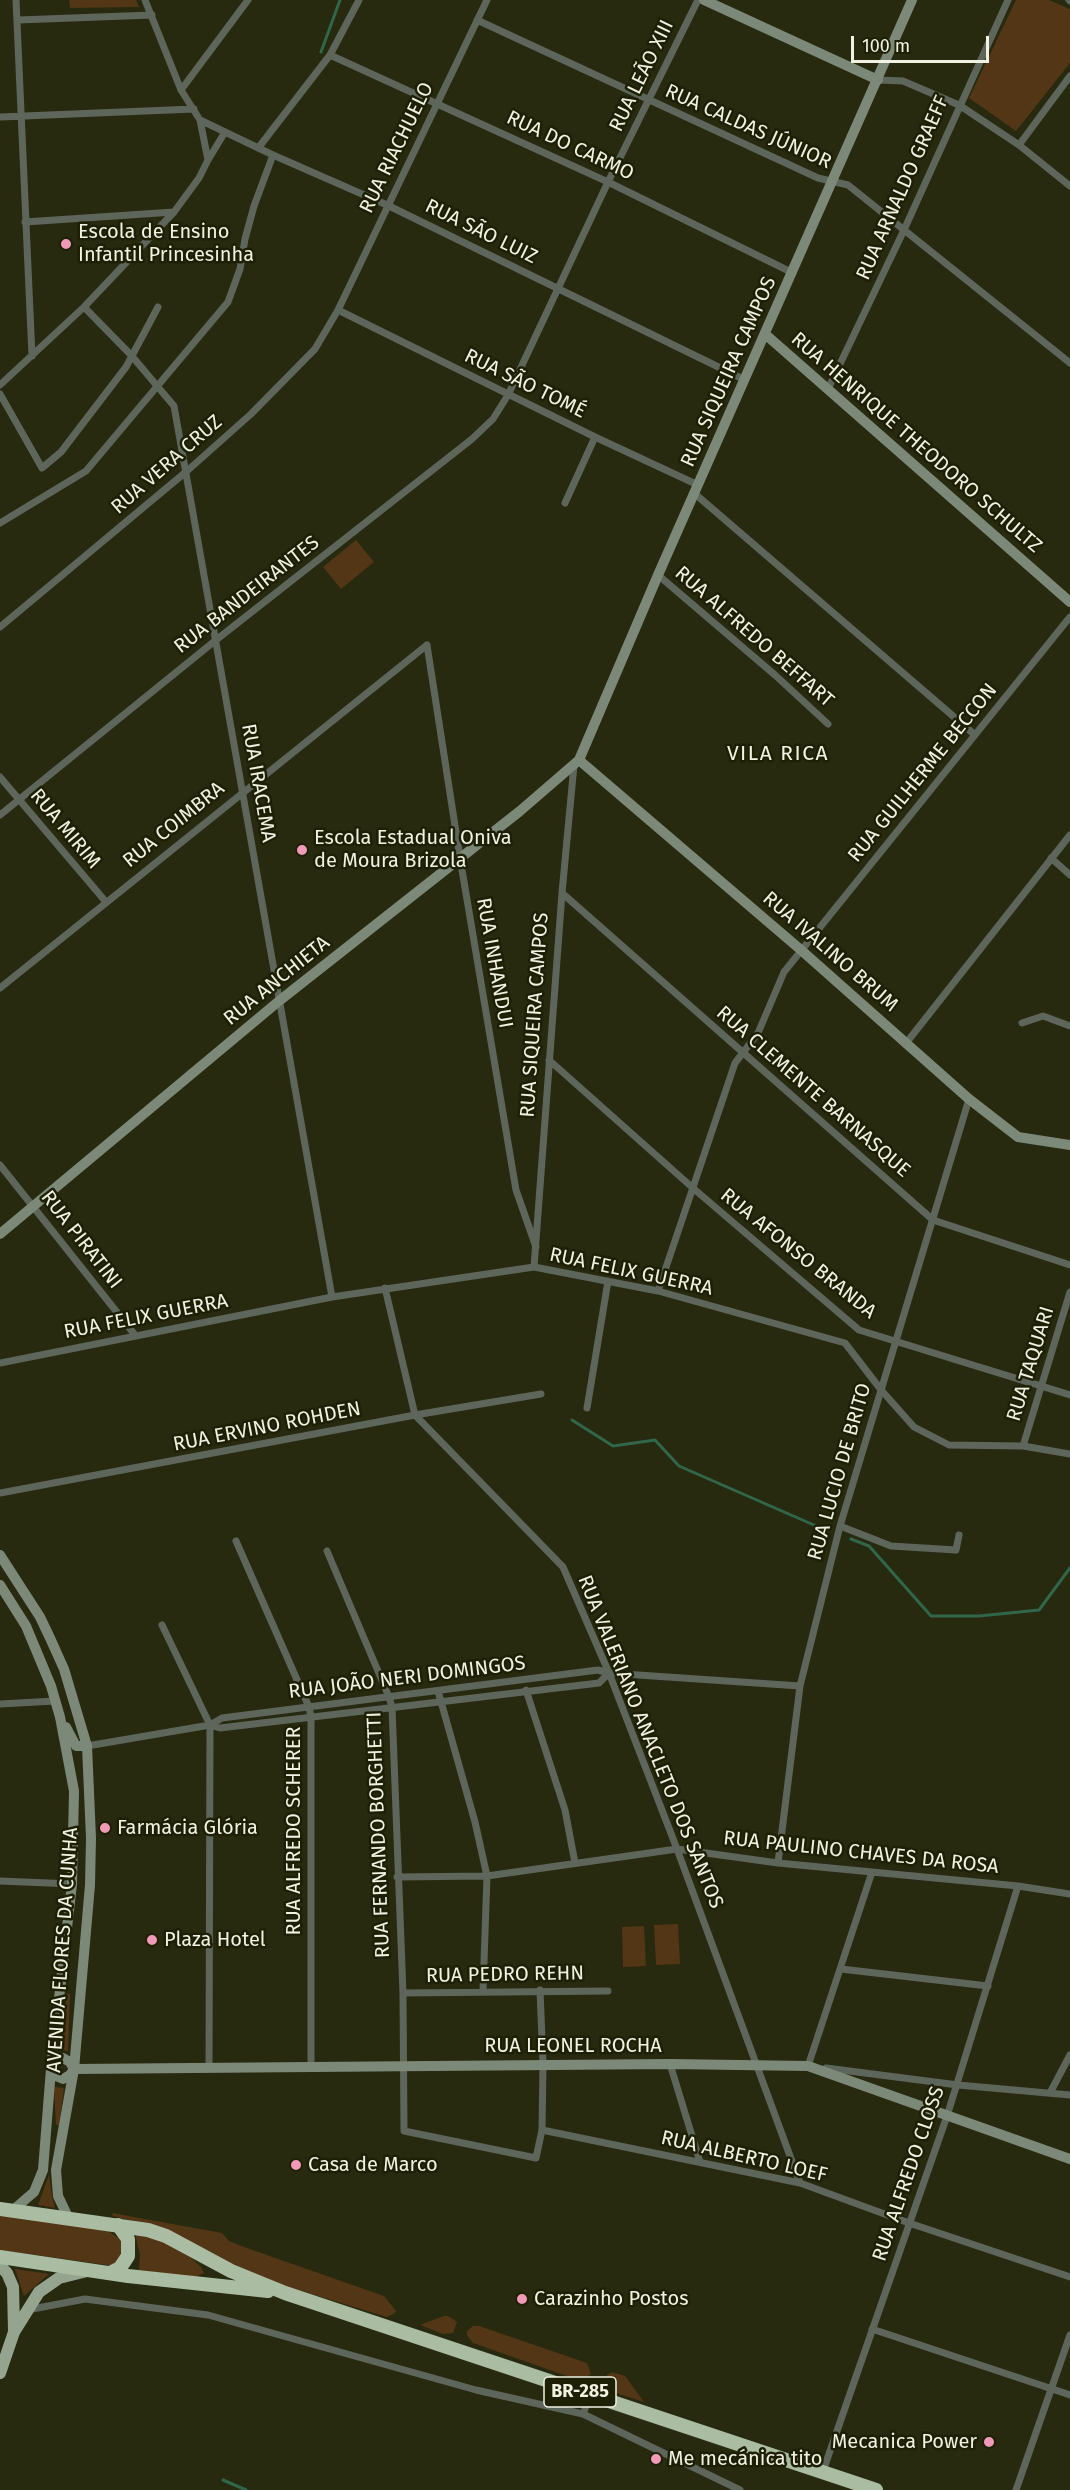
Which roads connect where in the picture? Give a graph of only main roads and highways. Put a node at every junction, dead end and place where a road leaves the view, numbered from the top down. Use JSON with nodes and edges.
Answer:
{"nodes":[{"id":1,"x":704,"y":0,"type":"edge"},
{"id":2,"x":912,"y":0,"type":"edge"},
{"id":3,"x":879,"y":80,"type":"junction"},
{"id":4,"x":765,"y":334,"type":"junction"},
{"id":5,"x":1070,"y":602,"type":"edge"},
{"id":6,"x":576,"y":762,"type":"junction"},
{"id":7,"x":1070,"y":1145,"type":"edge"},
{"id":8,"x":0,"y":1234,"type":"edge"},
{"id":9,"x":0,"y":1555,"type":"edge"},
{"id":10,"x":0,"y":1585,"type":"edge"},
{"id":11,"x":55,"y":1701,"type":"junction"},
{"id":12,"x":60,"y":1717,"type":"junction"},
{"id":13,"x":79,"y":1718,"type":"junction"},
{"id":14,"x":87,"y":1746,"type":"junction"},
{"id":15,"x":52,"y":2062,"type":"junction"},
{"id":16,"x":74,"y":2069,"type":"junction"},
{"id":17,"x":51,"y":2074,"type":"junction"},
{"id":18,"x":1070,"y":2159,"type":"edge"},
{"id":19,"x":6,"y":2210,"type":"edge"},
{"id":20,"x":69,"y":2219,"type":"junction"},
{"id":21,"x":118,"y":2225,"type":"junction"},
{"id":22,"x":0,"y":2257,"type":"edge"},
{"id":23,"x":0,"y":2266,"type":"edge"},
{"id":24,"x":88,"y":2271,"type":"junction"},
{"id":25,"x":110,"y":2273,"type":"junction"},
{"id":26,"x":285,"y":2293,"type":"junction"},
{"id":27,"x":14,"y":2332,"type":"junction"},
{"id":28,"x":0,"y":2373,"type":"edge"},
{"id":29,"x":876,"y":2490,"type":"edge"}],
"edges":[{"from":1,"to":3,"type":"main road"},
{"from":2,"to":3,"type":"main road","name":"RUA SIQUEIRA CAMPOS"},
{"from":3,"to":4,"type":"main road","name":"RUA SIQUEIRA CAMPOS"},
{"from":4,"to":5,"type":"main road","name":"RUA HENRIQUE THEODORO SCHULTZ"},
{"from":4,"to":6,"type":"main road","name":"RUA SIQUEIRA CAMPOS"},
{"from":6,"to":7,"type":"main road","name":"RUA IVALINO BRUM"},
{"from":6,"to":8,"type":"main road","name":"RUA ANCHIETA"},
{"from":9,"to":13,"type":"main road","name":"AVENIDA FLORES DA CUNHA"},
{"from":10,"to":11,"type":"main road","name":"AVENIDA FLORES DA CUNHA"},
{"from":11,"to":12,"type":"main road","name":"AVENIDA FLORES DA CUNHA"},
{"from":11,"to":13,"type":"main road"},
{"from":12,"to":14,"type":"main road"},
{"from":12,"to":15,"type":"main road","name":"AVENIDA FLORES DA CUNHA"},
{"from":13,"to":14,"type":"main road","name":"AVENIDA FLORES DA CUNHA"},
{"from":14,"to":16,"type":"main road","name":"AVENIDA FLORES DA CUNHA"},
{"from":15,"to":16,"type":"main road"},
{"from":15,"to":17,"type":"main road","name":"AVENIDA FLORES DA CUNHA"},
{"from":16,"to":17,"type":"main road"},
{"from":16,"to":18,"type":"main road","name":"RUA LEONEL ROCHA"},
{"from":16,"to":20,"type":"main road","name":"AVENIDA FLORES DA CUNHA"},
{"from":17,"to":19,"type":"main road","name":"AVENIDA FLORES DA CUNHA"},
{"from":19,"to":20,"type":"highway","number":"BR-285"},
{"from":20,"to":21,"type":"highway","number":"BR-285"},
{"from":21,"to":25,"type":"highway"},
{"from":21,"to":26,"type":"highway","number":"BR-285"},
{"from":22,"to":24,"type":"highway","number":"BR-285"},
{"from":23,"to":27,"type":"main road"},
{"from":24,"to":25,"type":"highway","number":"BR-285"},
{"from":24,"to":27,"type":"main road"},
{"from":25,"to":26,"type":"highway","number":"BR-285"},
{"from":26,"to":29,"type":"highway","number":"BR-285"},
{"from":27,"to":28,"type":"main road"}]}
